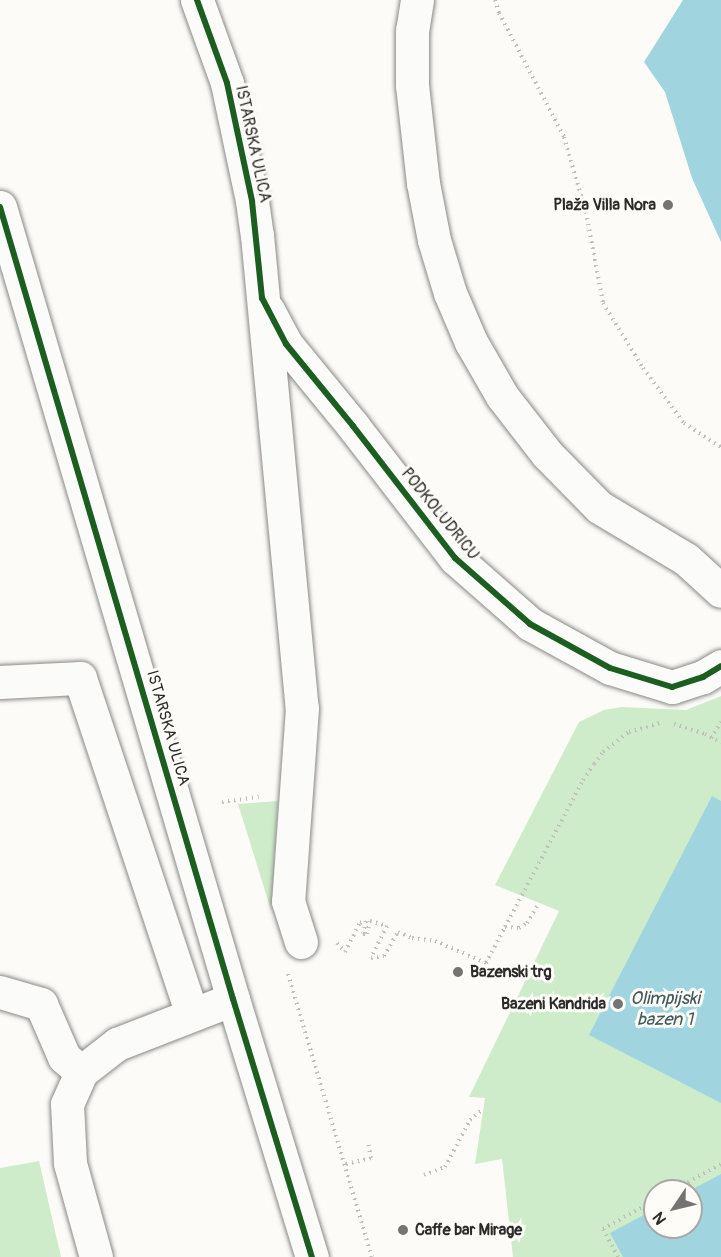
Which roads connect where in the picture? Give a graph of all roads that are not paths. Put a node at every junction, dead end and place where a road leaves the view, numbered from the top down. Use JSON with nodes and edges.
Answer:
{"nodes":[{"id":1,"x":196,"y":0,"type":"edge"},
{"id":2,"x":417,"y":0,"type":"edge"},
{"id":3,"x":0,"y":207,"type":"edge"},
{"id":4,"x":262,"y":298,"type":"junction"},
{"id":5,"x":721,"y":591,"type":"edge"},
{"id":6,"x":721,"y":666,"type":"edge"},
{"id":7,"x":0,"y":682,"type":"edge"},
{"id":8,"x":293,"y":953,"type":"road end"},
{"id":9,"x":0,"y":992,"type":"edge"},
{"id":10,"x":233,"y":999,"type":"junction"},
{"id":11,"x":192,"y":1014,"type":"junction"},
{"id":12,"x":81,"y":1072,"type":"junction"},
{"id":13,"x":96,"y":1257,"type":"edge"},
{"id":14,"x":312,"y":1257,"type":"edge"}],
"edges":[{"from":1,"to":4,"type":"street","name":"ISTARSKA ULICA"},
{"from":2,"to":5,"type":"street"},
{"from":3,"to":10,"type":"street","name":"ISTARSKA ULICA"},
{"from":4,"to":6,"type":"street","name":"PODKOLUDRICU"},
{"from":4,"to":8,"type":"street","name":"ISTARSKA ULICA"},
{"from":7,"to":11,"type":"street"},
{"from":9,"to":12,"type":"street"},
{"from":10,"to":11,"type":"street"},
{"from":10,"to":14,"type":"street","name":"ISTARSKA ULICA"},
{"from":11,"to":12,"type":"street"},
{"from":12,"to":13,"type":"street"}]}
